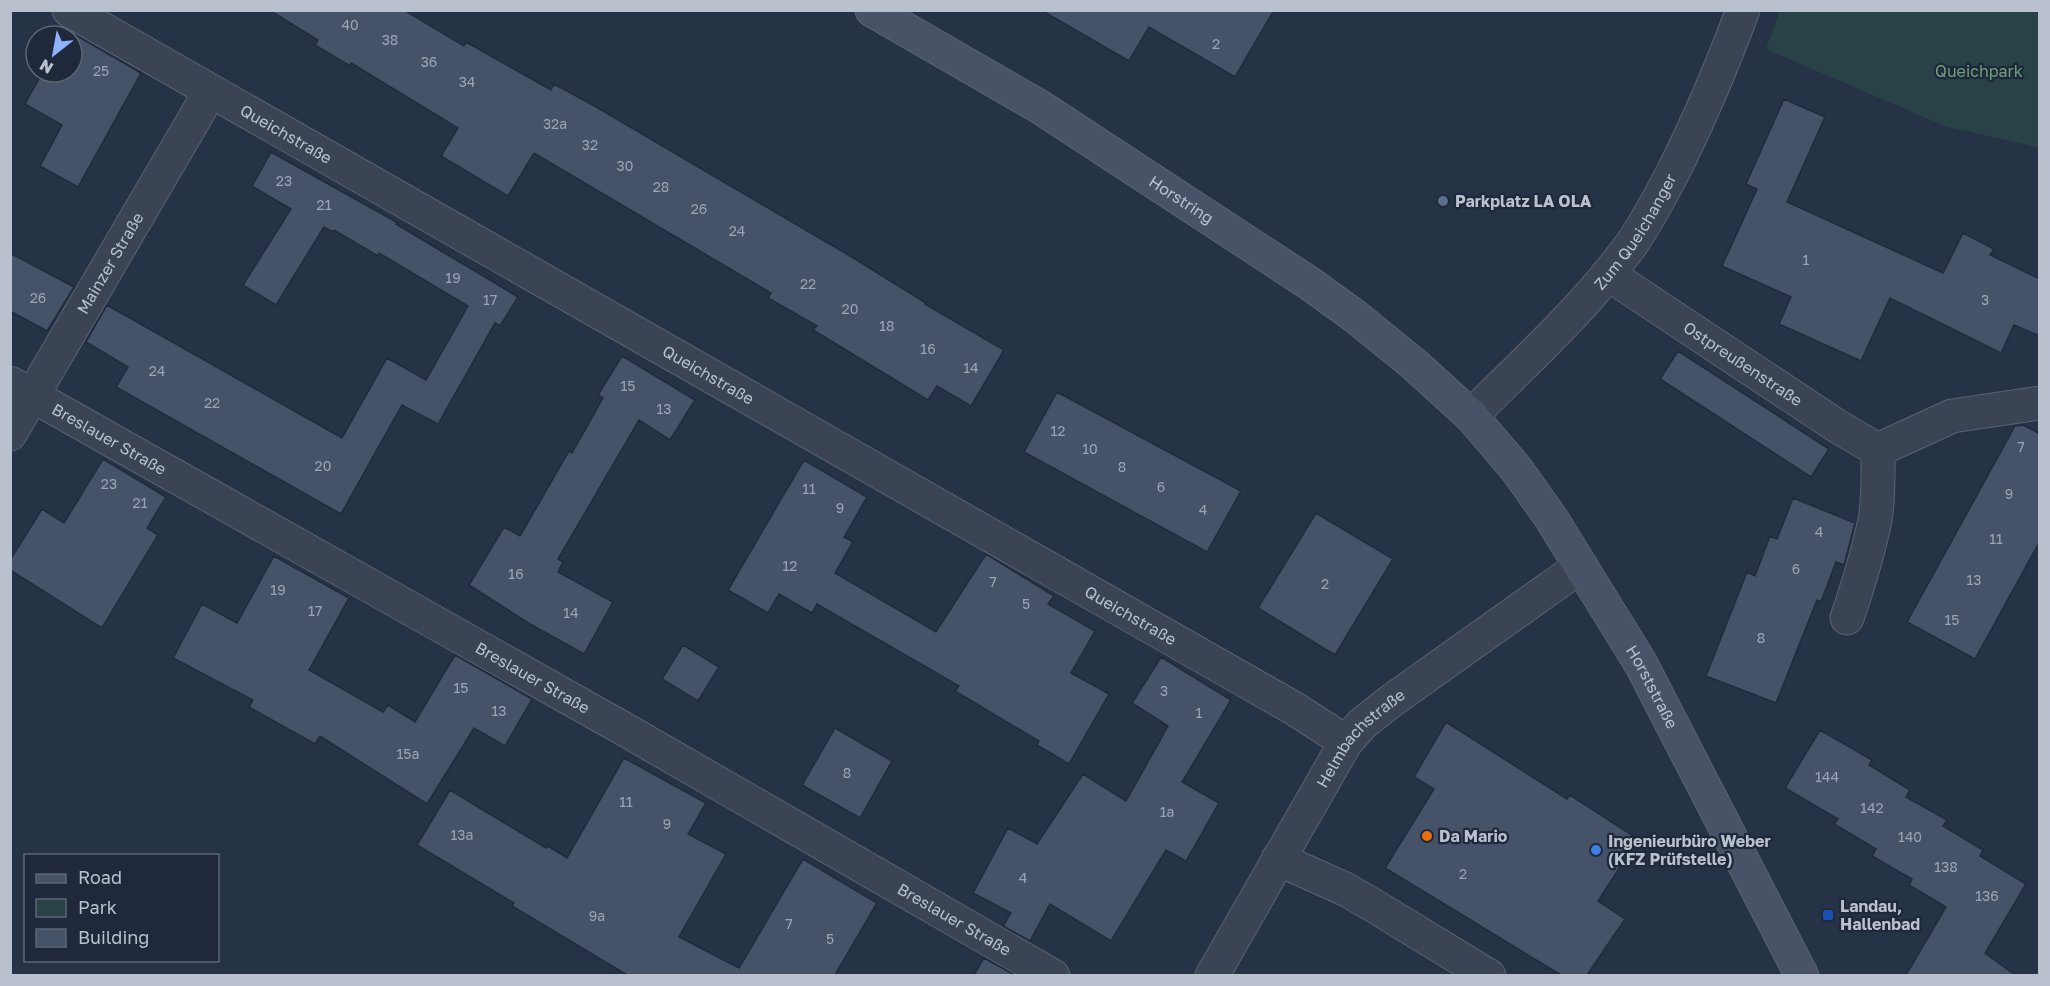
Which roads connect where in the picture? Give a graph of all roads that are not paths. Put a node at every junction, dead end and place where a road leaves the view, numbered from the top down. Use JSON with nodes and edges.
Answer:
{"nodes":[{"id":1,"x":69,"y":10,"type":"edge"},
{"id":2,"x":872,"y":10,"type":"edge"},
{"id":3,"x":1743,"y":10,"type":"edge"},
{"id":4,"x":210,"y":92,"type":"junction"},
{"id":5,"x":1608,"y":274,"type":"junction"},
{"id":6,"x":22,"y":389,"type":"edge"},
{"id":7,"x":2040,"y":403,"type":"edge"},
{"id":8,"x":1471,"y":416,"type":"junction"},
{"id":9,"x":10,"y":434,"type":"edge"},
{"id":10,"x":1878,"y":450,"type":"junction"},
{"id":11,"x":1581,"y":566,"type":"junction"},
{"id":12,"x":1847,"y":618,"type":"dead end"},
{"id":13,"x":1346,"y":742,"type":"junction"},
{"id":14,"x":1278,"y":859,"type":"junction"},
{"id":15,"x":1053,"y":975,"type":"edge"},
{"id":16,"x":1212,"y":975,"type":"edge"},
{"id":17,"x":1489,"y":975,"type":"edge"},
{"id":18,"x":1802,"y":975,"type":"edge"}],
"edges":[{"from":1,"to":4,"type":"street","name":"Queichstraße"},
{"from":2,"to":8,"type":"street","name":"Horstring"},
{"from":3,"to":5,"type":"street","name":"Zum Queichanger"},
{"from":4,"to":6,"type":"street","name":"Mainzer Straße"},
{"from":4,"to":13,"type":"street","name":"Queichstraße"},
{"from":5,"to":8,"type":"street","name":"Zum Queichanger"},
{"from":5,"to":10,"type":"street","name":"Ostpreußenstraße"},
{"from":6,"to":9,"type":"street","name":"Mainzer Straße"},
{"from":6,"to":15,"type":"street","name":"Breslauer Straße"},
{"from":7,"to":10,"type":"street"},
{"from":8,"to":11,"type":"street","name":"Horststraße"},
{"from":10,"to":12,"type":"street"},
{"from":11,"to":13,"type":"street","name":"Helmbachstraße"},
{"from":11,"to":18,"type":"street","name":"Horststraße"},
{"from":13,"to":14,"type":"street","name":"Helmbachstraße"},
{"from":14,"to":16,"type":"street","name":"Helmbachstraße"},
{"from":14,"to":17,"type":"street"}]}
